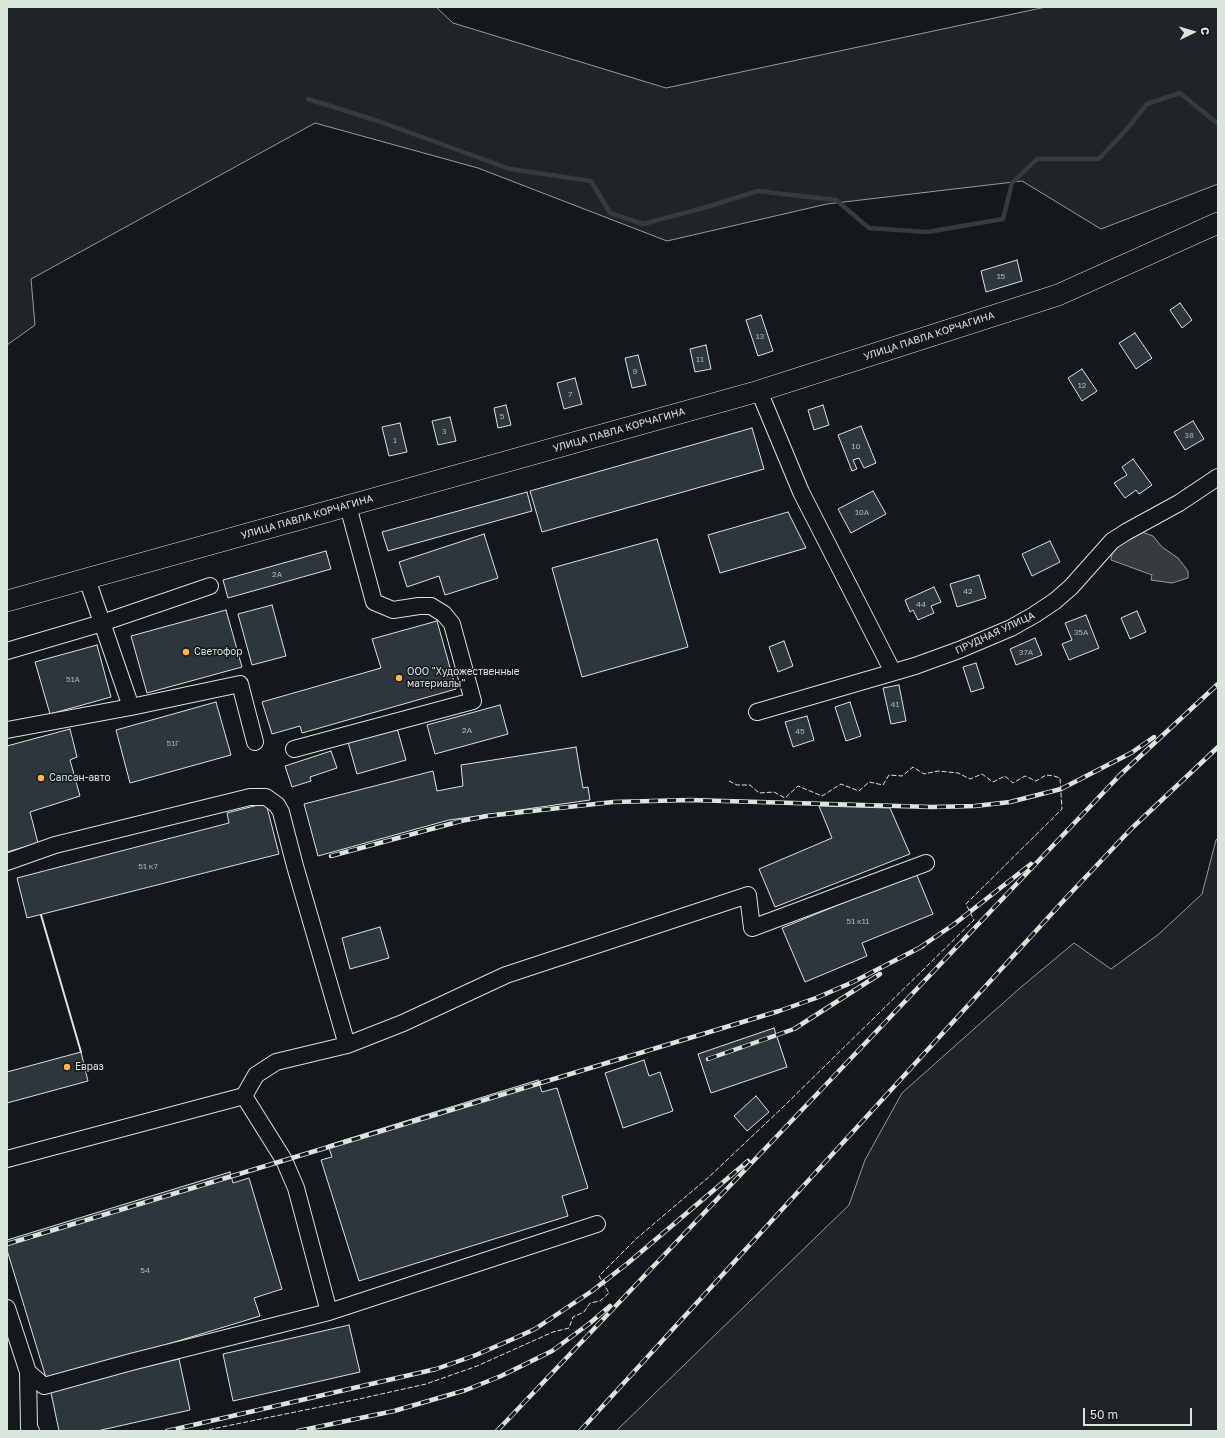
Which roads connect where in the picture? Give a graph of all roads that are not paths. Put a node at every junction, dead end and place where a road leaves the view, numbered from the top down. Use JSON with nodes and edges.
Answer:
{"nodes":[{"id":1,"x":1218,"y":223,"type":"edge"},
{"id":2,"x":759,"y":391,"type":"junction"},
{"id":3,"x":1218,"y":477,"type":"edge"},
{"id":4,"x":348,"y":506,"type":"junction"},
{"id":5,"x":87,"y":579,"type":"junction"},
{"id":6,"x":210,"y":586,"type":"dead end"},
{"id":7,"x":7,"y":601,"type":"edge"},
{"id":8,"x":102,"y":623,"type":"junction"},
{"id":9,"x":7,"y":651,"type":"edge"},
{"id":10,"x":893,"y":672,"type":"junction"},
{"id":11,"x":131,"y":707,"type":"junction"},
{"id":12,"x":757,"y":712,"type":"dead end"},
{"id":13,"x":7,"y":730,"type":"edge"},
{"id":14,"x":255,"y":742,"type":"dead end"},
{"id":15,"x":294,"y":749,"type":"dead end"},
{"id":16,"x":7,"y":862,"type":"edge"},
{"id":17,"x":926,"y":863,"type":"dead end"},
{"id":18,"x":347,"y":1044,"type":"junction"},
{"id":19,"x":244,"y":1096,"type":"junction"},
{"id":20,"x":7,"y":1160,"type":"edge"},
{"id":21,"x":597,"y":1224,"type":"dead end"},
{"id":22,"x":7,"y":1308,"type":"edge"},
{"id":23,"x":329,"y":1312,"type":"junction"},
{"id":24,"x":28,"y":1372,"type":"junction"},
{"id":25,"x":31,"y":1431,"type":"edge"}],
"edges":[{"from":1,"to":2,"type":"main road","name":"УЛИЦА ПАВЛА КОРЧАГИНА"},
{"from":2,"to":4,"type":"main road","name":"УЛИЦА ПАВЛА КОРЧАГИНА"},
{"from":2,"to":10,"type":"street"},
{"from":3,"to":10,"type":"street","name":"ПРУДНАЯ УЛИЦА"},
{"from":4,"to":5,"type":"main road","name":"УЛИЦА ПАВЛА КОРЧАГИНА"},
{"from":4,"to":15,"type":"street"},
{"from":5,"to":7,"type":"main road","name":"УЛИЦА ПАВЛА КОРЧАГИНА"},
{"from":5,"to":8,"type":"street"},
{"from":6,"to":8,"type":"street"},
{"from":8,"to":9,"type":"street"},
{"from":8,"to":11,"type":"street"},
{"from":10,"to":12,"type":"street","name":"ПРУДНАЯ УЛИЦА"},
{"from":11,"to":13,"type":"street"},
{"from":11,"to":14,"type":"street"},
{"from":16,"to":18,"type":"street"},
{"from":17,"to":18,"type":"street"},
{"from":18,"to":19,"type":"street"},
{"from":19,"to":20,"type":"street"},
{"from":19,"to":23,"type":"street"},
{"from":21,"to":23,"type":"street"},
{"from":22,"to":24,"type":"street"},
{"from":23,"to":24,"type":"street"},
{"from":24,"to":25,"type":"street"}]}
